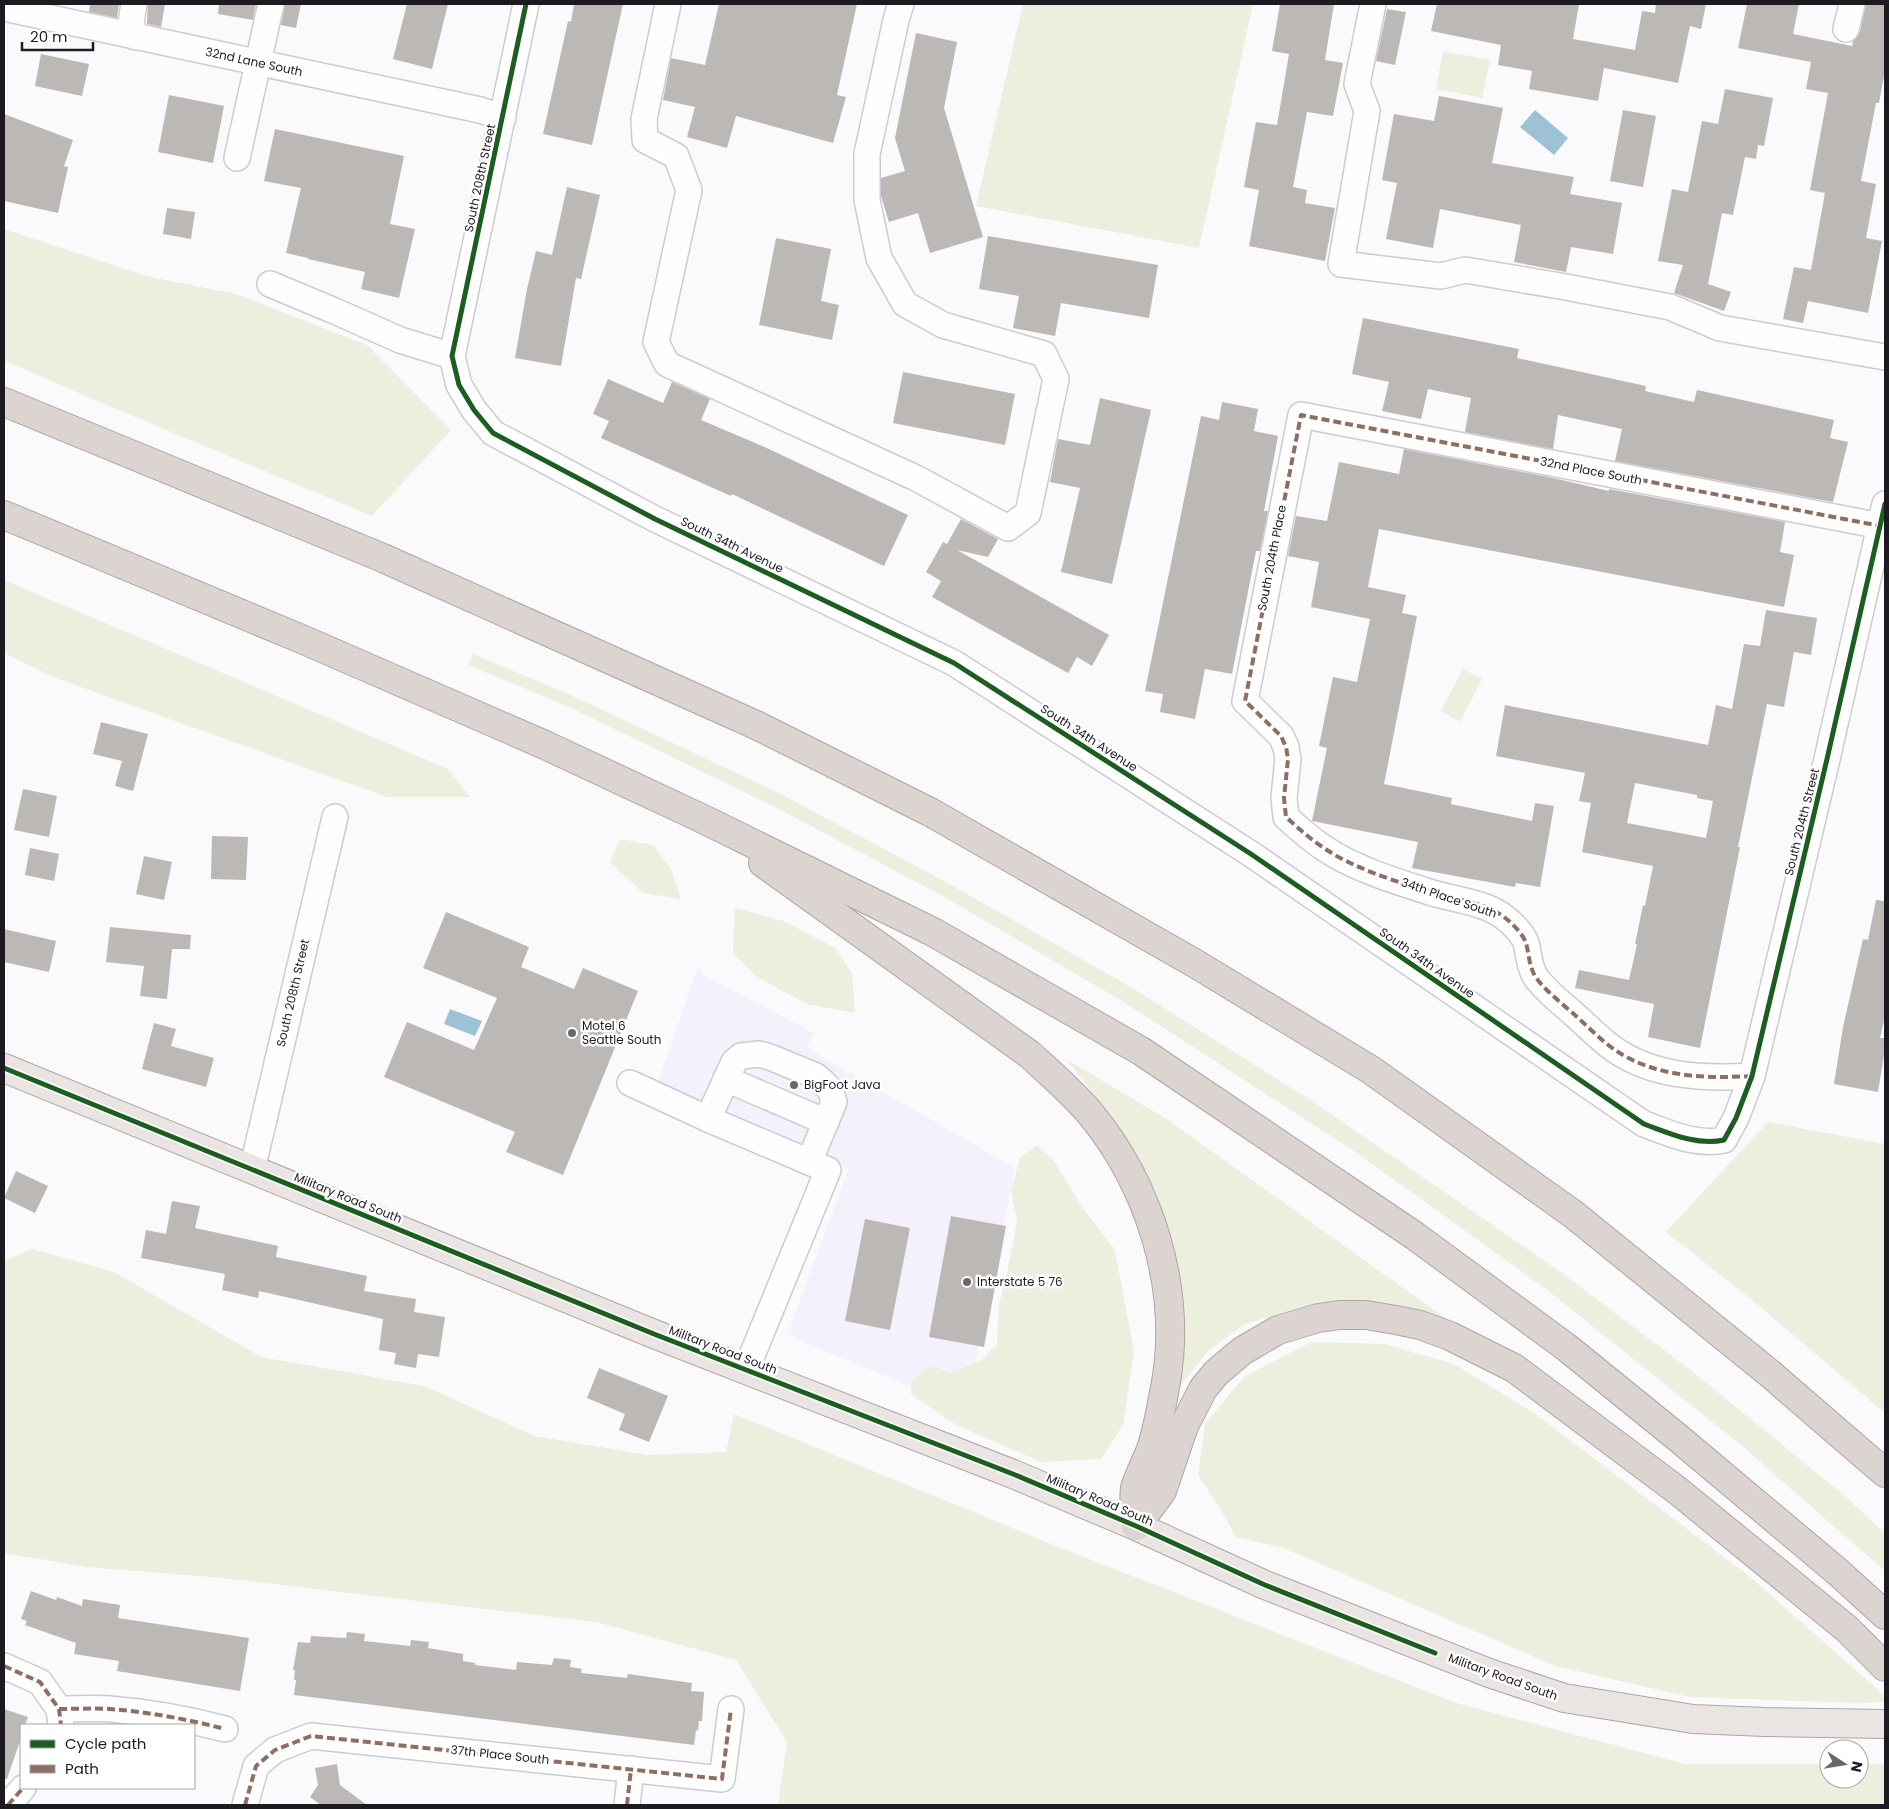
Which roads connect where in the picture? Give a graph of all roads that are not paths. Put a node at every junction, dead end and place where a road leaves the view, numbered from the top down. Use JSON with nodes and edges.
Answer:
{"nodes":[{"id":1,"x":134,"y":4,"type":"edge"},
{"id":2,"x":271,"y":4,"type":"edge"},
{"id":3,"x":526,"y":4,"type":"edge"},
{"id":4,"x":668,"y":4,"type":"edge"},
{"id":5,"x":901,"y":4,"type":"edge"},
{"id":6,"x":1373,"y":4,"type":"edge"},
{"id":7,"x":1852,"y":4,"type":"edge"},
{"id":8,"x":4,"y":8,"type":"edge"},
{"id":9,"x":1846,"y":29,"type":"dead end"},
{"id":10,"x":136,"y":37,"type":"junction"},
{"id":11,"x":258,"y":63,"type":"junction"},
{"id":12,"x":503,"y":118,"type":"junction"},
{"id":13,"x":237,"y":158,"type":"dead end"},
{"id":14,"x":270,"y":284,"type":"dead end"},
{"id":15,"x":452,"y":356,"type":"junction"},
{"id":16,"x":1885,"y":357,"type":"edge"},
{"id":17,"x":4,"y":402,"type":"edge"},
{"id":18,"x":1301,"y":415,"type":"joint"},
{"id":19,"x":4,"y":515,"type":"edge"},
{"id":20,"x":1883,"y":515,"type":"edge"},
{"id":21,"x":1244,"y":701,"type":"joint"},
{"id":22,"x":335,"y":816,"type":"dead end"},
{"id":23,"x":701,"y":818,"type":"junction"},
{"id":24,"x":4,"y":1068,"type":"edge"},
{"id":25,"x":1752,"y":1076,"type":"junction"},
{"id":26,"x":726,"y":1079,"type":"junction"},
{"id":27,"x":630,"y":1083,"type":"dead end"},
{"id":28,"x":708,"y":1119,"type":"junction"},
{"id":29,"x":826,"y":1122,"type":"junction"},
{"id":30,"x":1724,"y":1140,"type":"joint"},
{"id":31,"x":809,"y":1162,"type":"junction"},
{"id":32,"x":252,"y":1170,"type":"junction"},
{"id":33,"x":746,"y":1370,"type":"junction"},
{"id":34,"x":1885,"y":1473,"type":"edge"},
{"id":35,"x":1136,"y":1526,"type":"junction"},
{"id":36,"x":1885,"y":1615,"type":"edge"},
{"id":37,"x":4,"y":1666,"type":"edge"},
{"id":38,"x":1885,"y":1667,"type":"edge"},
{"id":39,"x":731,"y":1709,"type":"dead end"},
{"id":40,"x":60,"y":1717,"type":"edge"},
{"id":41,"x":1885,"y":1724,"type":"edge"},
{"id":42,"x":225,"y":1729,"type":"dead end"},
{"id":43,"x":631,"y":1769,"type":"junction"},
{"id":44,"x":22,"y":1789,"type":"edge"},
{"id":45,"x":8,"y":1805,"type":"edge"},
{"id":46,"x":247,"y":1805,"type":"edge"},
{"id":47,"x":627,"y":1805,"type":"edge"}],
"edges":[{"from":1,"to":10,"type":"street"},
{"from":2,"to":11,"type":"street"},
{"from":3,"to":12,"type":"street","name":"South 208th Street"},
{"from":4,"to":5,"type":"street"},
{"from":6,"to":16,"type":"street"},
{"from":7,"to":9,"type":"street"},
{"from":8,"to":10,"type":"street","name":"32nd Lane South"},
{"from":10,"to":11,"type":"street","name":"32nd Lane South"},
{"from":11,"to":12,"type":"street","name":"32nd Lane South"},
{"from":11,"to":13,"type":"street"},
{"from":12,"to":15,"type":"street","name":"South 208th Street"},
{"from":14,"to":15,"type":"street"},
{"from":15,"to":30,"type":"street","name":"South 34th Avenue"},
{"from":17,"to":34,"type":"highway"},
{"from":18,"to":20,"type":"street","name":"32nd Place South"},
{"from":18,"to":21,"type":"street","name":"South 204th Place"},
{"from":19,"to":23,"type":"highway"},
{"from":20,"to":25,"type":"street","name":"South 204th Street"},
{"from":21,"to":25,"type":"street","name":"34th Place South"},
{"from":22,"to":32,"type":"street","name":"South 208th Street"},
{"from":23,"to":35,"type":"highway"},
{"from":23,"to":36,"type":"highway"},
{"from":24,"to":32,"type":"main road","name":"Military Road South"},
{"from":25,"to":30,"type":"street","name":"South 204th Street"},
{"from":26,"to":28,"type":"street"},
{"from":26,"to":29,"type":"street"},
{"from":26,"to":29,"type":"street"},
{"from":27,"to":28,"type":"street"},
{"from":28,"to":31,"type":"street"},
{"from":29,"to":31,"type":"street"},
{"from":31,"to":33,"type":"street"},
{"from":32,"to":33,"type":"main road","name":"Military Road South"},
{"from":33,"to":35,"type":"main road","name":"Military Road South"},
{"from":35,"to":38,"type":"highway"},
{"from":35,"to":41,"type":"main road","name":"Military Road South"},
{"from":37,"to":40,"type":"street"},
{"from":39,"to":43,"type":"street","name":"37th Place South"},
{"from":40,"to":42,"type":"street"},
{"from":43,"to":46,"type":"street","name":"37th Place South"},
{"from":43,"to":47,"type":"street"},
{"from":44,"to":45,"type":"street"}]}
